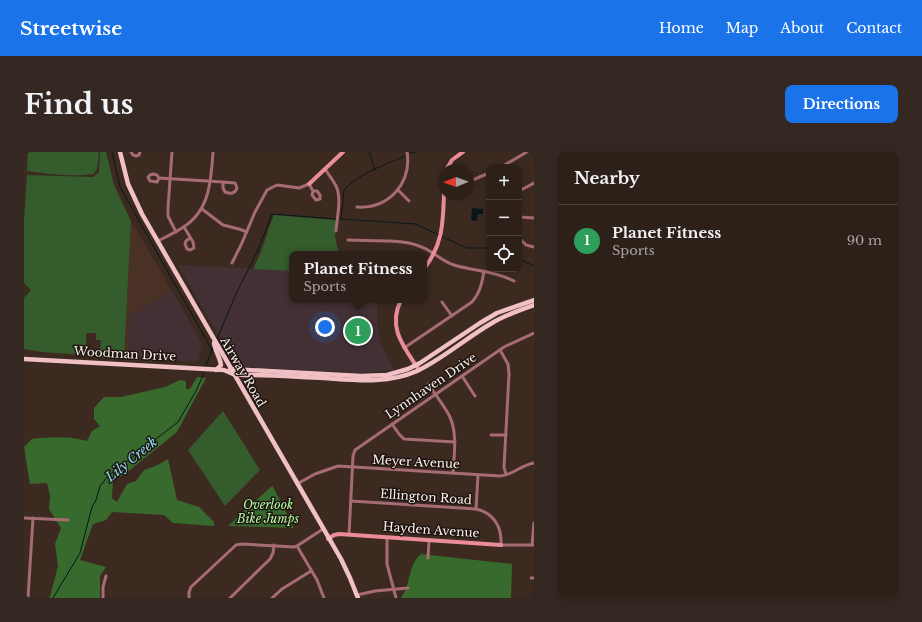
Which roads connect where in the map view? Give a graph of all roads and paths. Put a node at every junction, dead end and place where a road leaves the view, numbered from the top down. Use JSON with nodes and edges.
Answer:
{"nodes":[{"id":1,"x":120,"y":152,"type":"edge"},
{"id":2,"x":131,"y":152,"type":"edge"},
{"id":3,"x":140,"y":152,"type":"edge"},
{"id":4,"x":172,"y":152,"type":"edge"},
{"id":5,"x":213,"y":152,"type":"edge"},
{"id":6,"x":343,"y":152,"type":"edge"},
{"id":7,"x":407,"y":152,"type":"edge"},
{"id":8,"x":461,"y":152,"type":"edge"},
{"id":9,"x":527,"y":152,"type":"edge"},
{"id":10,"x":450,"y":164,"type":"edge"},
{"id":11,"x":506,"y":164,"type":"edge"},
{"id":12,"x":325,"y":170,"type":"junction"},
{"id":13,"x":486,"y":174,"type":"edge"},
{"id":14,"x":159,"y":178,"type":"dead end"},
{"id":15,"x":170,"y":179,"type":"junction"},
{"id":16,"x":474,"y":179,"type":"edge"},
{"id":17,"x":211,"y":182,"type":"junction"},
{"id":18,"x":223,"y":182,"type":"junction"},
{"id":19,"x":534,"y":183,"type":"edge"},
{"id":20,"x":309,"y":184,"type":"junction"},
{"id":21,"x":522,"y":189,"type":"edge"},
{"id":22,"x":398,"y":190,"type":"junction"},
{"id":23,"x":313,"y":191,"type":"dead end"},
{"id":24,"x":444,"y":200,"type":"edge"},
{"id":25,"x":409,"y":201,"type":"dead end"},
{"id":26,"x":357,"y":207,"type":"dead end"},
{"id":27,"x":202,"y":209,"type":"junction"},
{"id":28,"x":522,"y":217,"type":"edge"},
{"id":29,"x":534,"y":218,"type":"edge"},
{"id":30,"x":184,"y":227,"type":"junction"},
{"id":31,"x":336,"y":231,"type":"dead end"},
{"id":32,"x":176,"y":232,"type":"junction"},
{"id":33,"x":247,"y":232,"type":"junction"},
{"id":34,"x":190,"y":238,"type":"dead end"},
{"id":35,"x":348,"y":240,"type":"dead end"},
{"id":36,"x":522,"y":241,"type":"edge"},
{"id":37,"x":158,"y":242,"type":"junction"},
{"id":38,"x":534,"y":247,"type":"edge"},
{"id":39,"x":434,"y":254,"type":"junction"},
{"id":40,"x":232,"y":263,"type":"dead end"},
{"id":41,"x":427,"y":264,"type":"edge"},
{"id":42,"x":484,"y":271,"type":"junction"},
{"id":43,"x":514,"y":280,"type":"dead end"},
{"id":44,"x":534,"y":300,"type":"edge"},
{"id":45,"x":442,"y":302,"type":"dead end"},
{"id":46,"x":400,"y":303,"type":"edge"},
{"id":47,"x":534,"y":306,"type":"edge"},
{"id":48,"x":452,"y":316,"type":"junction"},
{"id":49,"x":534,"y":333,"type":"edge"},
{"id":50,"x":214,"y":341,"type":"junction"},
{"id":51,"x":404,"y":348,"type":"junction"},
{"id":52,"x":500,"y":350,"type":"junction"},
{"id":53,"x":24,"y":359,"type":"edge"},
{"id":54,"x":417,"y":368,"type":"junction"},
{"id":55,"x":216,"y":370,"type":"junction"},
{"id":56,"x":232,"y":372,"type":"junction"},
{"id":57,"x":245,"y":375,"type":"junction"},
{"id":58,"x":462,"y":376,"type":"junction"},
{"id":59,"x":428,"y":384,"type":"dead end"},
{"id":60,"x":242,"y":390,"type":"junction"},
{"id":61,"x":435,"y":394,"type":"junction"},
{"id":62,"x":476,"y":396,"type":"dead end"},
{"id":63,"x":392,"y":424,"type":"junction"},
{"id":64,"x":491,"y":435,"type":"dead end"},
{"id":65,"x":506,"y":435,"type":"junction"},
{"id":66,"x":454,"y":442,"type":"junction"},
{"id":67,"x":534,"y":463,"type":"edge"},
{"id":68,"x":352,"y":467,"type":"junction"},
{"id":69,"x":453,"y":473,"type":"junction"},
{"id":70,"x":478,"y":475,"type":"junction"},
{"id":71,"x":506,"y":475,"type":"junction"},
{"id":72,"x":297,"y":484,"type":"junction"},
{"id":73,"x":351,"y":501,"type":"junction"},
{"id":74,"x":476,"y":509,"type":"junction"},
{"id":75,"x":24,"y":518,"type":"edge"},
{"id":76,"x":34,"y":518,"type":"junction"},
{"id":77,"x":68,"y":520,"type":"dead end"},
{"id":78,"x":534,"y":523,"type":"edge"},
{"id":79,"x":323,"y":529,"type":"junction"},
{"id":80,"x":349,"y":535,"type":"junction"},
{"id":81,"x":387,"y":538,"type":"junction"},
{"id":82,"x":328,"y":539,"type":"junction"},
{"id":83,"x":430,"y":540,"type":"junction"},
{"id":84,"x":501,"y":545,"type":"junction"},
{"id":85,"x":533,"y":545,"type":"edge"},
{"id":86,"x":274,"y":546,"type":"junction"},
{"id":87,"x":297,"y":546,"type":"junction"},
{"id":88,"x":428,"y":558,"type":"dead end"},
{"id":89,"x":311,"y":571,"type":"junction"},
{"id":90,"x":106,"y":576,"type":"dead end"},
{"id":91,"x":408,"y":588,"type":"dead end"},
{"id":92,"x":393,"y":589,"type":"junction"},
{"id":93,"x":357,"y":597,"type":"edge"},
{"id":94,"x":28,"y":598,"type":"edge"},
{"id":95,"x":103,"y":598,"type":"edge"},
{"id":96,"x":189,"y":598,"type":"edge"},
{"id":97,"x":230,"y":598,"type":"edge"},
{"id":98,"x":272,"y":598,"type":"edge"},
{"id":99,"x":324,"y":598,"type":"edge"},
{"id":100,"x":396,"y":598,"type":"edge"}],
"edges":[{"from":1,"to":37,"type":"main road","name":"Airway Road"},
{"from":2,"to":3,"type":"street"},
{"from":4,"to":15,"type":"street"},
{"from":5,"to":17,"type":"street"},
{"from":6,"to":12,"type":"street"},
{"from":7,"to":22,"type":"street"},
{"from":8,"to":10,"type":"street"},
{"from":9,"to":11,"type":"street"},
{"from":12,"to":20,"type":"street"},
{"from":12,"to":31,"type":"street"},
{"from":13,"to":16,"type":"street"},
{"from":14,"to":15,"type":"street"},
{"from":15,"to":17,"type":"street"},
{"from":15,"to":32,"type":"street"},
{"from":17,"to":18,"type":"street"},
{"from":17,"to":27,"type":"street"},
{"from":18,"to":18,"type":"street"},
{"from":19,"to":21,"type":"street"},
{"from":20,"to":23,"type":"street"},
{"from":20,"to":33,"type":"street"},
{"from":22,"to":25,"type":"street"},
{"from":22,"to":26,"type":"street"},
{"from":24,"to":39,"type":"street"},
{"from":27,"to":30,"type":"street"},
{"from":27,"to":33,"type":"street"},
{"from":28,"to":29,"type":"street"},
{"from":30,"to":32,"type":"street"},
{"from":30,"to":34,"type":"street"},
{"from":32,"to":37,"type":"street"},
{"from":33,"to":40,"type":"street"},
{"from":35,"to":39,"type":"street"},
{"from":36,"to":38,"type":"street"},
{"from":37,"to":50,"type":"main road","name":"Airway Road"},
{"from":39,"to":41,"type":"street"},
{"from":39,"to":42,"type":"street"},
{"from":42,"to":43,"type":"street"},
{"from":42,"to":48,"type":"street"},
{"from":44,"to":54,"type":"main road"},
{"from":45,"to":48,"type":"street"},
{"from":46,"to":51,"type":"street"},
{"from":47,"to":54,"type":"main road"},
{"from":48,"to":51,"type":"street"},
{"from":49,"to":52,"type":"street","name":"Lynnhaven Drive"},
{"from":50,"to":55,"type":"main road"},
{"from":50,"to":56,"type":"main road","name":"Airway Road"},
{"from":51,"to":54,"type":"street"},
{"from":52,"to":58,"type":"street","name":"Lynnhaven Drive"},
{"from":52,"to":65,"type":"street"},
{"from":53,"to":55,"type":"main road","name":"Woodman Drive"},
{"from":54,"to":56,"type":"main road"},
{"from":54,"to":57,"type":"main road"},
{"from":55,"to":56,"type":"main road","name":"Woodman Drive"},
{"from":56,"to":57,"type":"main road"},
{"from":56,"to":60,"type":"main road","name":"Airway Road"},
{"from":57,"to":60,"type":"main road"},
{"from":58,"to":61,"type":"street","name":"Lynnhaven Drive"},
{"from":58,"to":62,"type":"street"},
{"from":59,"to":61,"type":"street"},
{"from":60,"to":72,"type":"main road","name":"Airway Road"},
{"from":61,"to":63,"type":"street","name":"Lynnhaven Drive"},
{"from":61,"to":66,"type":"street"},
{"from":63,"to":66,"type":"street"},
{"from":63,"to":68,"type":"street","name":"Lynnhaven Drive"},
{"from":64,"to":65,"type":"street"},
{"from":65,"to":71,"type":"street"},
{"from":66,"to":69,"type":"street"},
{"from":67,"to":71,"type":"street"},
{"from":68,"to":69,"type":"street","name":"Meyer Avenue"},
{"from":68,"to":72,"type":"street","name":"Meyer Avenue"},
{"from":68,"to":73,"type":"street","name":"Lynnhaven Drive"},
{"from":69,"to":70,"type":"street","name":"Meyer Avenue"},
{"from":70,"to":71,"type":"street","name":"Meyer Avenue"},
{"from":70,"to":74,"type":"street"},
{"from":72,"to":79,"type":"main road","name":"Airway Road"},
{"from":73,"to":74,"type":"street","name":"Ellington Road"},
{"from":73,"to":80,"type":"street","name":"Lynnhaven Drive"},
{"from":74,"to":84,"type":"street","name":"Ellington Road"},
{"from":75,"to":76,"type":"street"},
{"from":76,"to":77,"type":"street"},
{"from":76,"to":94,"type":"street"},
{"from":78,"to":85,"type":"street"},
{"from":79,"to":82,"type":"main road","name":"Airway Road"},
{"from":79,"to":87,"type":"street"},
{"from":80,"to":81,"type":"street","name":"Hayden Avenue"},
{"from":80,"to":82,"type":"street","name":"Hayden Avenue"},
{"from":81,"to":83,"type":"street","name":"Hayden Avenue"},
{"from":81,"to":92,"type":"street"},
{"from":82,"to":93,"type":"main road","name":"Airway Road"},
{"from":83,"to":84,"type":"street","name":"Hayden Avenue"},
{"from":83,"to":88,"type":"street"},
{"from":84,"to":85,"type":"street","name":"Hayden Avenue"},
{"from":86,"to":87,"type":"street"},
{"from":86,"to":96,"type":"street"},
{"from":86,"to":97,"type":"street"},
{"from":87,"to":89,"type":"street"},
{"from":89,"to":98,"type":"street"},
{"from":89,"to":99,"type":"street"},
{"from":90,"to":95,"type":"street"},
{"from":91,"to":92,"type":"street"},
{"from":92,"to":93,"type":"street"},
{"from":92,"to":100,"type":"street"}]}
